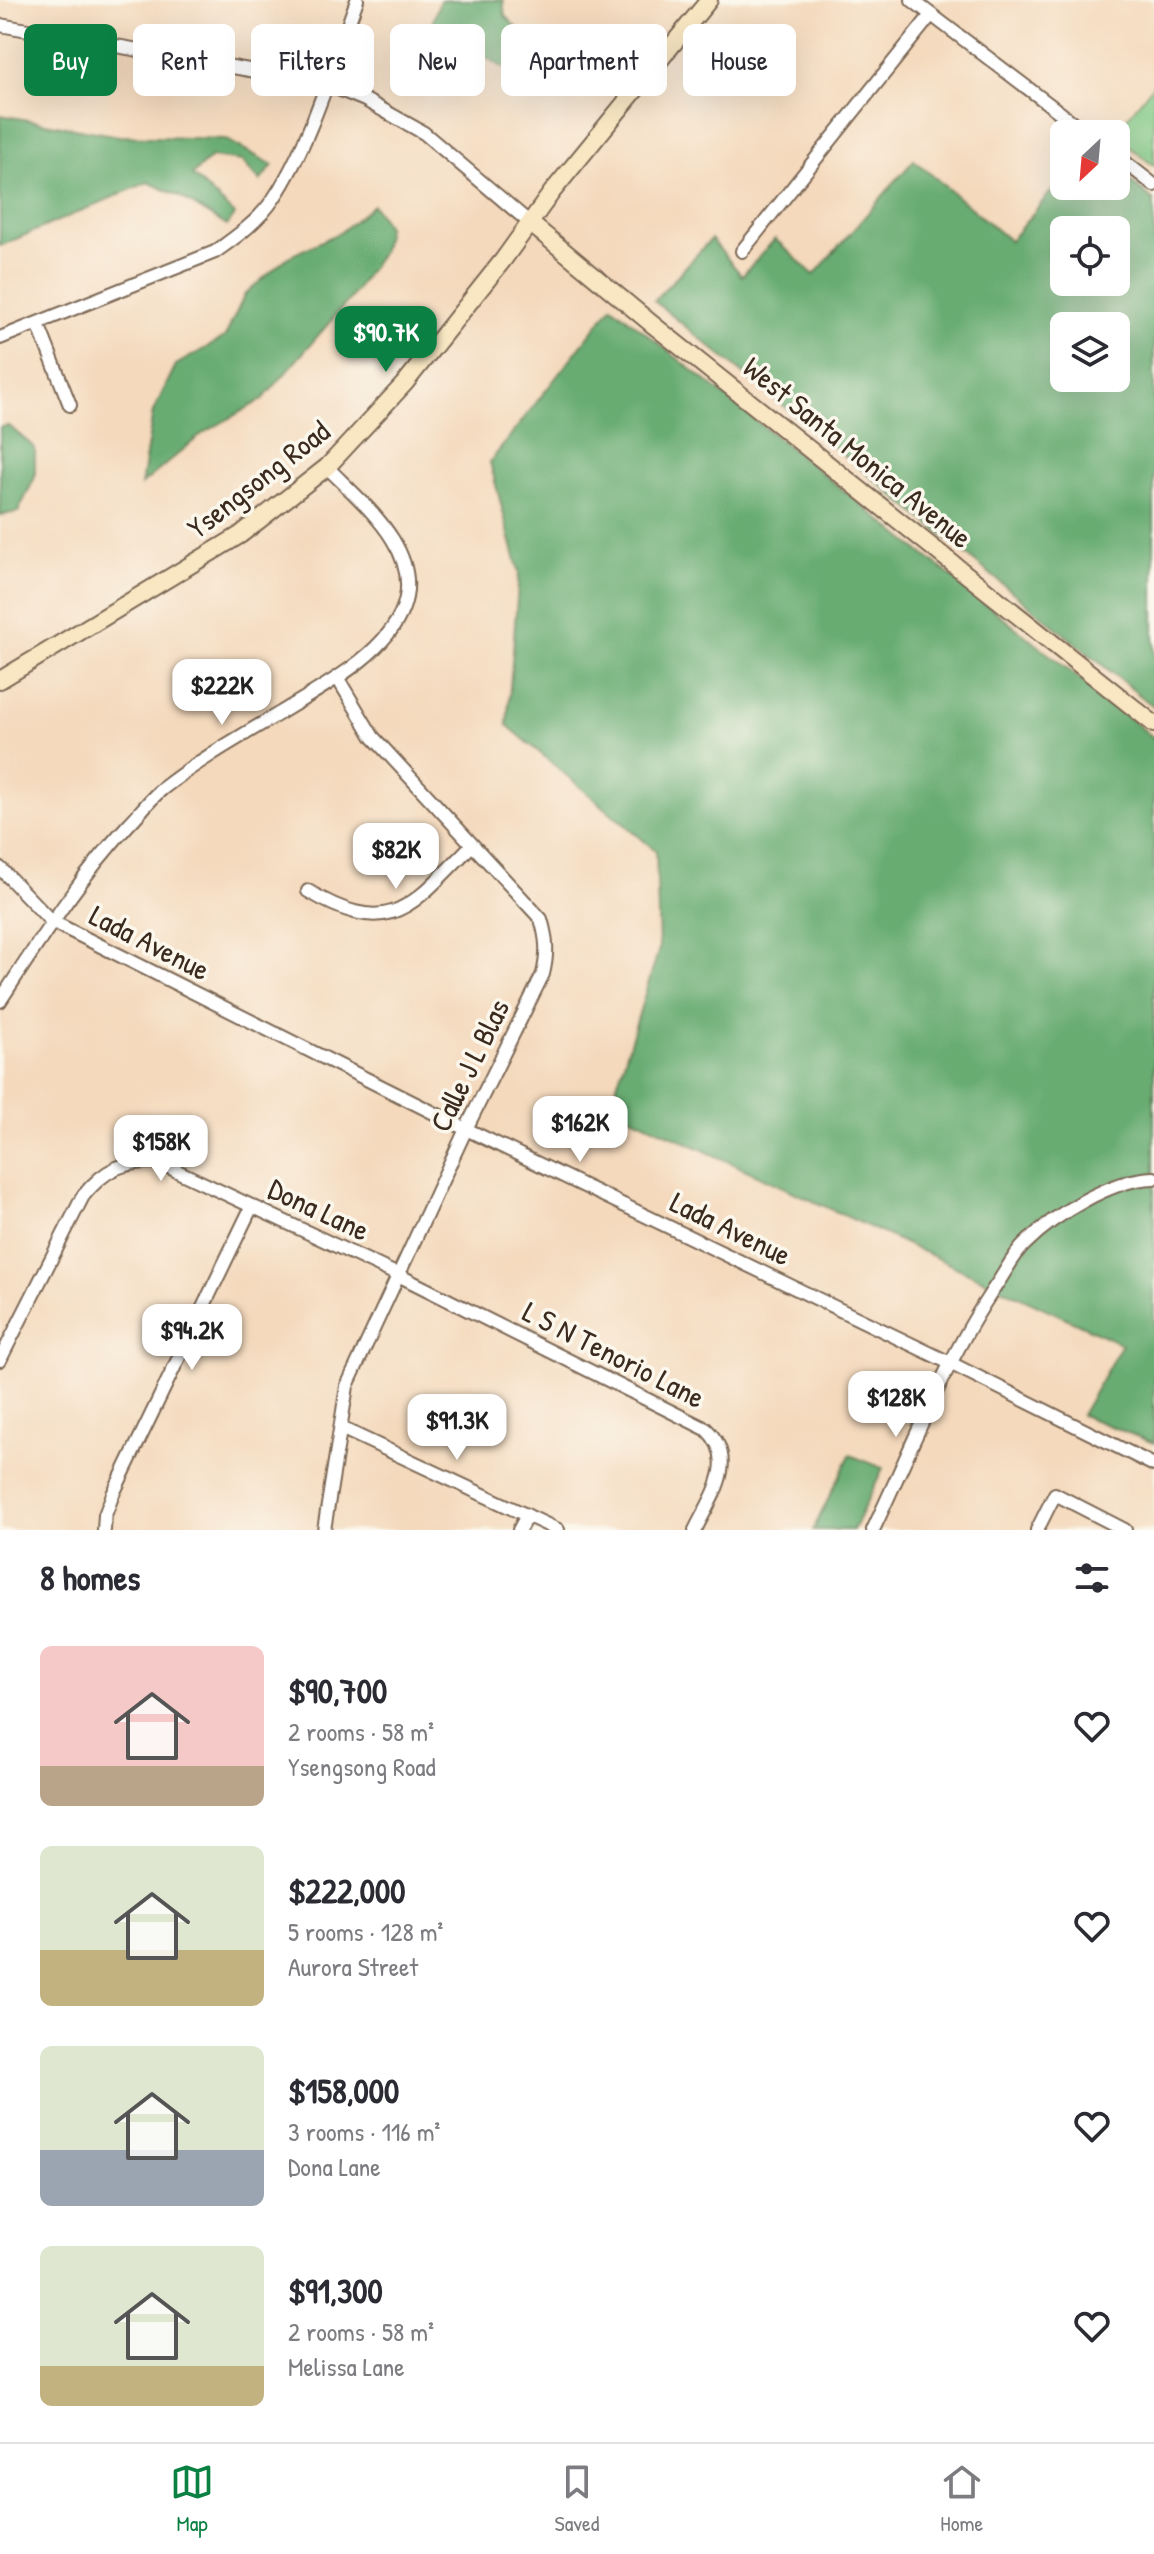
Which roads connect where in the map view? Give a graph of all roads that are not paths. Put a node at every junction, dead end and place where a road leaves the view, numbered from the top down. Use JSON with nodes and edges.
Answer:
{"nodes":[{"id":1,"x":357,"y":0,"type":"edge"},
{"id":2,"x":709,"y":0,"type":"edge"},
{"id":3,"x":912,"y":0,"type":"edge"},
{"id":4,"x":931,"y":15,"type":"junction"},
{"id":5,"x":348,"y":24,"type":"edge"},
{"id":6,"x":0,"y":25,"type":"edge"},
{"id":7,"x":251,"y":70,"type":"edge"},
{"id":8,"x":321,"y":96,"type":"edge"},
{"id":9,"x":355,"y":96,"type":"edge"},
{"id":10,"x":1070,"y":120,"type":"edge"},
{"id":11,"x":1130,"y":166,"type":"edge"},
{"id":12,"x":1154,"y":185,"type":"edge"},
{"id":13,"x":530,"y":223,"type":"junction"},
{"id":14,"x":742,"y":251,"type":"dead end"},
{"id":15,"x":38,"y":324,"type":"junction"},
{"id":16,"x":0,"y":338,"type":"edge"},
{"id":17,"x":70,"y":405,"type":"dead end"},
{"id":18,"x":327,"y":467,"type":"junction"},
{"id":19,"x":337,"y":677,"type":"junction"},
{"id":20,"x":0,"y":680,"type":"edge"},
{"id":21,"x":1154,"y":724,"type":"edge"},
{"id":22,"x":471,"y":846,"type":"junction"},
{"id":23,"x":0,"y":868,"type":"edge"},
{"id":24,"x":308,"y":891,"type":"dead end"},
{"id":25,"x":51,"y":921,"type":"junction"},
{"id":26,"x":0,"y":1001,"type":"edge"},
{"id":27,"x":466,"y":1129,"type":"junction"},
{"id":28,"x":1154,"y":1178,"type":"edge"},
{"id":29,"x":252,"y":1206,"type":"junction"},
{"id":30,"x":398,"y":1275,"type":"junction"},
{"id":31,"x":0,"y":1360,"type":"edge"},
{"id":32,"x":952,"y":1364,"type":"junction"},
{"id":33,"x":341,"y":1428,"type":"junction"},
{"id":34,"x":1154,"y":1465,"type":"edge"},
{"id":35,"x":527,"y":1515,"type":"junction"},
{"id":36,"x":104,"y":1530,"type":"edge"},
{"id":37,"x":324,"y":1530,"type":"edge"},
{"id":38,"x":519,"y":1530,"type":"edge"},
{"id":39,"x":558,"y":1530,"type":"edge"},
{"id":40,"x":695,"y":1530,"type":"edge"},
{"id":41,"x":873,"y":1530,"type":"edge"},
{"id":42,"x":1037,"y":1530,"type":"edge"},
{"id":43,"x":1125,"y":1530,"type":"edge"}],
"edges":[{"from":1,"to":5,"type":"street"},
{"from":2,"to":13,"type":"main road","name":"Ysengsong Road"},
{"from":3,"to":4,"type":"street"},
{"from":4,"to":10,"type":"street"},
{"from":4,"to":14,"type":"street"},
{"from":6,"to":7,"type":"street"},
{"from":8,"to":15,"type":"street"},
{"from":9,"to":13,"type":"street"},
{"from":11,"to":12,"type":"street"},
{"from":13,"to":18,"type":"main road","name":"Ysengsong Road"},
{"from":13,"to":21,"type":"main road","name":"West Santa Monica Avenue"},
{"from":15,"to":16,"type":"street"},
{"from":15,"to":17,"type":"street"},
{"from":18,"to":19,"type":"street"},
{"from":18,"to":20,"type":"main road","name":"Ysengsong Road"},
{"from":19,"to":22,"type":"street","name":"Calle J L Blas"},
{"from":19,"to":25,"type":"street"},
{"from":22,"to":24,"type":"street"},
{"from":22,"to":27,"type":"street","name":"Calle J L Blas"},
{"from":23,"to":25,"type":"street","name":"Lada Avenue"},
{"from":25,"to":26,"type":"street"},
{"from":25,"to":27,"type":"street","name":"Lada Avenue"},
{"from":27,"to":30,"type":"street","name":"Calle J L Blas"},
{"from":27,"to":32,"type":"street","name":"Lada Avenue"},
{"from":28,"to":32,"type":"street"},
{"from":29,"to":30,"type":"street","name":"Dona Lane"},
{"from":29,"to":31,"type":"street","name":"Dona Lane"},
{"from":29,"to":36,"type":"street"},
{"from":30,"to":33,"type":"street","name":"Calle J L Blas"},
{"from":30,"to":40,"type":"street","name":"L S N Tenorio Lane"},
{"from":32,"to":34,"type":"street","name":"Lada Avenue"},
{"from":32,"to":41,"type":"street"},
{"from":33,"to":35,"type":"street"},
{"from":33,"to":37,"type":"street","name":"Calle J L Blas"},
{"from":35,"to":38,"type":"street"},
{"from":35,"to":39,"type":"street"},
{"from":42,"to":43,"type":"street"}]}
